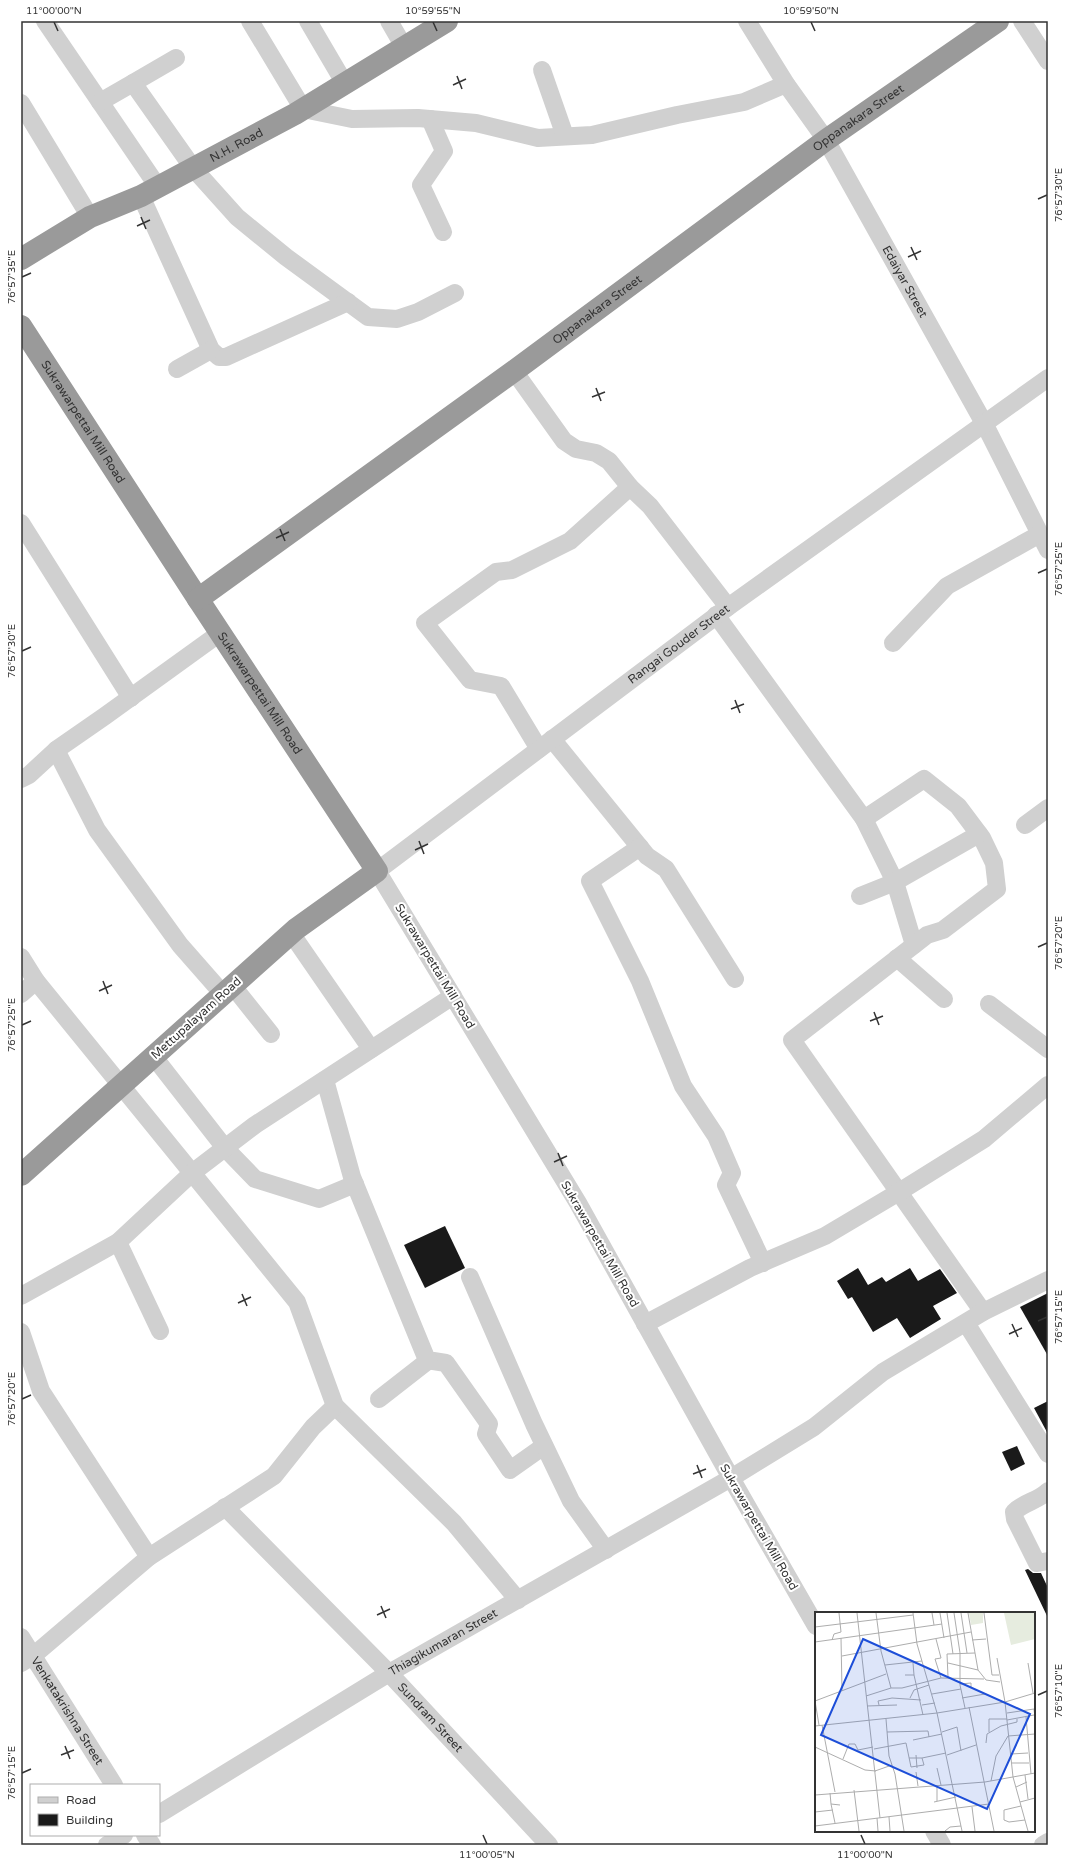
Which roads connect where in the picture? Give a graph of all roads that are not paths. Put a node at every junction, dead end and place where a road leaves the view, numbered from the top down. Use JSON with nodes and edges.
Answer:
{"nodes":[{"id":1,"x":250,"y":21,"type":"edge"},
{"id":2,"x":308,"y":21,"type":"edge"},
{"id":3,"x":389,"y":21,"type":"edge"},
{"id":4,"x":447,"y":21,"type":"edge"},
{"id":5,"x":747,"y":21,"type":"edge"},
{"id":6,"x":998,"y":21,"type":"edge"},
{"id":7,"x":1022,"y":21,"type":"edge"},
{"id":8,"x":51,"y":23,"type":"edge"},
{"id":9,"x":404,"y":47,"type":"junction"},
{"id":10,"x":176,"y":58,"type":"dead end"},
{"id":11,"x":1048,"y":61,"type":"edge"},
{"id":12,"x":542,"y":70,"type":"dead end"},
{"id":13,"x":133,"y":82,"type":"junction"},
{"id":14,"x":345,"y":84,"type":"junction"},
{"id":15,"x":786,"y":84,"type":"junction"},
{"id":16,"x":100,"y":102,"type":"junction"},
{"id":17,"x":21,"y":103,"type":"edge"},
{"id":18,"x":303,"y":109,"type":"junction"},
{"id":19,"x":430,"y":119,"type":"junction"},
{"id":20,"x":565,"y":136,"type":"junction"},
{"id":21,"x":826,"y":140,"type":"junction"},
{"id":22,"x":193,"y":168,"type":"junction"},
{"id":23,"x":150,"y":191,"type":"junction"},
{"id":24,"x":90,"y":217,"type":"junction"},
{"id":25,"x":443,"y":232,"type":"dead end"},
{"id":26,"x":21,"y":259,"type":"edge"},
{"id":27,"x":455,"y":293,"type":"dead end"},
{"id":28,"x":348,"y":302,"type":"junction"},
{"id":29,"x":21,"y":326,"type":"edge"},
{"id":30,"x":211,"y":350,"type":"junction"},
{"id":31,"x":177,"y":369,"type":"dead end"},
{"id":32,"x":514,"y":371,"type":"junction"},
{"id":33,"x":1048,"y":378,"type":"edge"},
{"id":34,"x":985,"y":425,"type":"junction"},
{"id":35,"x":630,"y":487,"type":"junction"},
{"id":36,"x":21,"y":523,"type":"edge"},
{"id":37,"x":1040,"y":534,"type":"junction"},
{"id":38,"x":1048,"y":550,"type":"edge"},
{"id":39,"x":198,"y":599,"type":"junction"},
{"id":40,"x":722,"y":611,"type":"junction"},
{"id":41,"x":220,"y":633,"type":"junction"},
{"id":42,"x":893,"y":643,"type":"dead end"},
{"id":43,"x":131,"y":698,"type":"junction"},
{"id":44,"x":545,"y":744,"type":"junction"},
{"id":45,"x":56,"y":750,"type":"junction"},
{"id":46,"x":21,"y":779,"type":"edge"},
{"id":47,"x":1048,"y":808,"type":"edge"},
{"id":48,"x":864,"y":819,"type":"junction"},
{"id":49,"x":1024,"y":825,"type":"dead end"},
{"id":50,"x":979,"y":834,"type":"junction"},
{"id":51,"x":640,"y":847,"type":"junction"},
{"id":52,"x":378,"y":871,"type":"junction"},
{"id":53,"x":895,"y":882,"type":"junction"},
{"id":54,"x":860,"y":896,"type":"dead end"},
{"id":55,"x":291,"y":933,"type":"junction"},
{"id":56,"x":914,"y":945,"type":"junction"},
{"id":57,"x":21,"y":957,"type":"edge"},
{"id":58,"x":898,"y":958,"type":"junction"},
{"id":59,"x":735,"y":979,"type":"dead end"},
{"id":60,"x":36,"y":981,"type":"junction"},
{"id":61,"x":228,"y":990,"type":"junction"},
{"id":62,"x":21,"y":994,"type":"edge"},
{"id":63,"x":453,"y":996,"type":"junction"},
{"id":64,"x":944,"y":1000,"type":"dead end"},
{"id":65,"x":990,"y":1004,"type":"dead end"},
{"id":66,"x":271,"y":1034,"type":"dead end"},
{"id":67,"x":371,"y":1049,"type":"junction"},
{"id":68,"x":1048,"y":1049,"type":"edge"},
{"id":69,"x":154,"y":1057,"type":"junction"},
{"id":70,"x":325,"y":1080,"type":"junction"},
{"id":71,"x":1048,"y":1085,"type":"edge"},
{"id":72,"x":122,"y":1086,"type":"junction"},
{"id":73,"x":225,"y":1148,"type":"junction"},
{"id":74,"x":192,"y":1173,"type":"junction"},
{"id":75,"x":21,"y":1175,"type":"edge"},
{"id":76,"x":355,"y":1184,"type":"junction"},
{"id":77,"x":899,"y":1192,"type":"junction"},
{"id":78,"x":118,"y":1242,"type":"junction"},
{"id":79,"x":763,"y":1263,"type":"junction"},
{"id":80,"x":470,"y":1277,"type":"dead end"},
{"id":81,"x":1048,"y":1280,"type":"edge"},
{"id":82,"x":21,"y":1296,"type":"edge"},
{"id":83,"x":983,"y":1312,"type":"junction"},
{"id":84,"x":966,"y":1323,"type":"junction"},
{"id":85,"x":645,"y":1324,"type":"junction"},
{"id":86,"x":160,"y":1331,"type":"dead end"},
{"id":87,"x":21,"y":1332,"type":"edge"},
{"id":88,"x":429,"y":1360,"type":"junction"},
{"id":89,"x":379,"y":1399,"type":"dead end"},
{"id":90,"x":335,"y":1406,"type":"junction"},
{"id":91,"x":544,"y":1446,"type":"junction"},
{"id":92,"x":1048,"y":1454,"type":"edge"},
{"id":93,"x":731,"y":1478,"type":"junction"},
{"id":94,"x":1048,"y":1491,"type":"edge"},
{"id":95,"x":225,"y":1507,"type":"junction"},
{"id":96,"x":606,"y":1550,"type":"junction"},
{"id":97,"x":149,"y":1556,"type":"junction"},
{"id":98,"x":1048,"y":1561,"type":"edge"},
{"id":99,"x":518,"y":1600,"type":"junction"},
{"id":100,"x":815,"y":1624,"type":"edge"},
{"id":101,"x":21,"y":1637,"type":"edge"},
{"id":102,"x":27,"y":1659,"type":"edge"},
{"id":103,"x":389,"y":1673,"type":"junction"},
{"id":104,"x":113,"y":1784,"type":"edge"},
{"id":105,"x":160,"y":1813,"type":"edge"},
{"id":106,"x":935,"y":1832,"type":"edge"},
{"id":107,"x":122,"y":1836,"type":"edge"},
{"id":108,"x":146,"y":1836,"type":"edge"},
{"id":109,"x":1048,"y":1842,"type":"edge"},
{"id":110,"x":107,"y":1845,"type":"edge"},
{"id":111,"x":152,"y":1845,"type":"edge"},
{"id":112,"x":549,"y":1845,"type":"edge"},
{"id":113,"x":942,"y":1845,"type":"edge"},
{"id":114,"x":1043,"y":1845,"type":"edge"}],
"edges":[{"from":1,"to":18,"type":"street"},
{"from":2,"to":14,"type":"street"},
{"from":3,"to":9,"type":"street"},
{"from":4,"to":9,"type":"highway","name":"N.H. Road"},
{"from":5,"to":15,"type":"street","name":"Edaiyar Street"},
{"from":6,"to":21,"type":"highway","name":"Oppanakara Street"},
{"from":7,"to":11,"type":"street"},
{"from":8,"to":16,"type":"street"},
{"from":9,"to":14,"type":"highway","name":"N.H. Road"},
{"from":10,"to":13,"type":"street"},
{"from":12,"to":20,"type":"street"},
{"from":13,"to":16,"type":"street"},
{"from":13,"to":22,"type":"street"},
{"from":14,"to":18,"type":"highway","name":"N.H. Road"},
{"from":15,"to":20,"type":"street"},
{"from":15,"to":21,"type":"street","name":"Edaiyar Street"},
{"from":16,"to":23,"type":"street"},
{"from":17,"to":24,"type":"street"},
{"from":18,"to":19,"type":"street"},
{"from":18,"to":22,"type":"highway","name":"N.H. Road"},
{"from":19,"to":20,"type":"street"},
{"from":19,"to":25,"type":"street"},
{"from":21,"to":32,"type":"highway","name":"Oppanakara Street"},
{"from":21,"to":34,"type":"street","name":"Edaiyar Street"},
{"from":22,"to":23,"type":"highway","name":"N.H. Road"},
{"from":22,"to":28,"type":"street"},
{"from":23,"to":24,"type":"highway","name":"N.H. Road"},
{"from":23,"to":30,"type":"street"},
{"from":24,"to":26,"type":"highway","name":"N.H. Road"},
{"from":27,"to":28,"type":"street"},
{"from":28,"to":30,"type":"street"},
{"from":29,"to":39,"type":"highway","name":"Sukrawarpettai Mill Road"},
{"from":30,"to":31,"type":"street"},
{"from":32,"to":35,"type":"street"},
{"from":32,"to":39,"type":"highway","name":"Oppanakara Street"},
{"from":33,"to":34,"type":"street","name":"Rangai Gouder Street"},
{"from":34,"to":37,"type":"street","name":"Edaiyar Street"},
{"from":34,"to":40,"type":"street","name":"Rangai Gouder Street"},
{"from":35,"to":40,"type":"street"},
{"from":35,"to":44,"type":"street"},
{"from":36,"to":43,"type":"street"},
{"from":37,"to":38,"type":"street","name":"Edaiyar Street"},
{"from":37,"to":42,"type":"street"},
{"from":39,"to":41,"type":"highway","name":"Sukrawarpettai Mill Road"},
{"from":40,"to":44,"type":"street","name":"Rangai Gouder Street"},
{"from":40,"to":48,"type":"street"},
{"from":41,"to":43,"type":"street"},
{"from":41,"to":52,"type":"highway","name":"Sukrawarpettai Mill Road"},
{"from":43,"to":45,"type":"street"},
{"from":44,"to":51,"type":"street"},
{"from":44,"to":52,"type":"street","name":"Rangai Gouder Street"},
{"from":45,"to":46,"type":"street"},
{"from":45,"to":61,"type":"street"},
{"from":47,"to":49,"type":"street"},
{"from":48,"to":50,"type":"street"},
{"from":48,"to":53,"type":"street"},
{"from":50,"to":53,"type":"street"},
{"from":50,"to":56,"type":"street"},
{"from":51,"to":59,"type":"street"},
{"from":51,"to":79,"type":"street"},
{"from":52,"to":55,"type":"highway","name":"Mettupalayam Road"},
{"from":52,"to":63,"type":"street","name":"Sukrawarpettai Mill Road"},
{"from":53,"to":54,"type":"street"},
{"from":53,"to":56,"type":"street"},
{"from":55,"to":61,"type":"highway","name":"Mettupalayam Road"},
{"from":55,"to":67,"type":"street"},
{"from":56,"to":58,"type":"street"},
{"from":57,"to":60,"type":"street"},
{"from":58,"to":64,"type":"street"},
{"from":58,"to":77,"type":"street"},
{"from":60,"to":62,"type":"street"},
{"from":60,"to":72,"type":"street"},
{"from":61,"to":66,"type":"street"},
{"from":61,"to":69,"type":"highway","name":"Mettupalayam Road"},
{"from":63,"to":67,"type":"street"},
{"from":63,"to":85,"type":"street","name":"Sukrawarpettai Mill Road"},
{"from":65,"to":68,"type":"street"},
{"from":67,"to":70,"type":"street"},
{"from":69,"to":72,"type":"highway","name":"Mettupalayam Road"},
{"from":69,"to":73,"type":"street"},
{"from":70,"to":73,"type":"street"},
{"from":70,"to":76,"type":"street"},
{"from":71,"to":77,"type":"street"},
{"from":72,"to":74,"type":"street"},
{"from":72,"to":75,"type":"highway","name":"Mettupalayam Road"},
{"from":73,"to":74,"type":"street"},
{"from":73,"to":76,"type":"street"},
{"from":74,"to":78,"type":"street"},
{"from":74,"to":90,"type":"street"},
{"from":76,"to":88,"type":"street"},
{"from":77,"to":79,"type":"street"},
{"from":77,"to":83,"type":"street"},
{"from":78,"to":82,"type":"street"},
{"from":78,"to":86,"type":"street"},
{"from":79,"to":85,"type":"street"},
{"from":80,"to":91,"type":"street"},
{"from":81,"to":83,"type":"street","name":"Thiagikumaran Street"},
{"from":83,"to":84,"type":"street","name":"Thiagikumaran Street"},
{"from":84,"to":92,"type":"street"},
{"from":84,"to":93,"type":"street","name":"Thiagikumaran Street"},
{"from":85,"to":93,"type":"street","name":"Sukrawarpettai Mill Road"},
{"from":87,"to":97,"type":"street"},
{"from":88,"to":89,"type":"street"},
{"from":88,"to":91,"type":"street"},
{"from":90,"to":95,"type":"street"},
{"from":90,"to":99,"type":"street"},
{"from":91,"to":96,"type":"street"},
{"from":93,"to":96,"type":"street","name":"Thiagikumaran Street"},
{"from":93,"to":100,"type":"street","name":"Sukrawarpettai Mill Road"},
{"from":94,"to":98,"type":"street"},
{"from":95,"to":97,"type":"street"},
{"from":95,"to":103,"type":"street","name":"Sundram Street"},
{"from":96,"to":99,"type":"street","name":"Thiagikumaran Street"},
{"from":97,"to":102,"type":"street"},
{"from":99,"to":103,"type":"street","name":"Thiagikumaran Street"},
{"from":101,"to":102,"type":"street","name":"Venkatakrishna Street"},
{"from":102,"to":104,"type":"street","name":"Venkatakrishna Street"},
{"from":103,"to":105,"type":"street","name":"Thiagikumaran Street"},
{"from":103,"to":112,"type":"street","name":"Sundram Street"},
{"from":106,"to":113,"type":"street"},
{"from":107,"to":110,"type":"street"},
{"from":108,"to":111,"type":"street"},
{"from":109,"to":114,"type":"street"}]}
